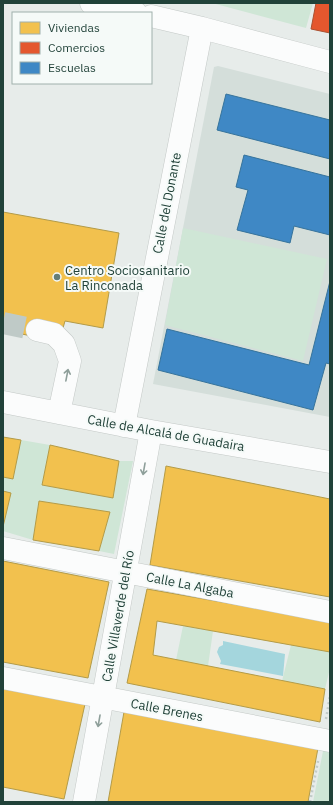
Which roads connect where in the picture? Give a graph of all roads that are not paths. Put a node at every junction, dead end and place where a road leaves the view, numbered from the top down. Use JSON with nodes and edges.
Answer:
{"nodes":[{"id":1,"x":91,"y":3,"type":"edge"},
{"id":2,"x":132,"y":12,"type":"edge"},
{"id":3,"x":152,"y":16,"type":"edge"},
{"id":4,"x":202,"y":28,"type":"junction"},
{"id":5,"x":330,"y":62,"type":"edge"},
{"id":6,"x":37,"y":330,"type":"tunnel mouth"},
{"id":7,"x":3,"y":402,"type":"edge"},
{"id":8,"x":59,"y":413,"type":"junction"},
{"id":9,"x":124,"y":426,"type":"junction"},
{"id":10,"x":151,"y":431,"type":"junction"},
{"id":11,"x":330,"y":462,"type":"edge"},
{"id":12,"x":3,"y":548,"type":"edge"},
{"id":13,"x":126,"y":572,"type":"junction"},
{"id":14,"x":330,"y":612,"type":"edge"},
{"id":15,"x":3,"y":678,"type":"edge"},
{"id":16,"x":103,"y":697,"type":"junction"},
{"id":17,"x":330,"y":741,"type":"edge"},
{"id":18,"x":84,"y":802,"type":"edge"}],
"edges":[{"from":1,"to":2,"type":"street"},
{"from":3,"to":4,"type":"street"},
{"from":4,"to":5,"type":"street"},
{"from":4,"to":9,"type":"street","name":"Calle del Donante"},
{"from":8,"to":6,"type":"street","one_way":true},
{"from":7,"to":8,"type":"street","name":"Calle de Alcalá de Guadaira"},
{"from":8,"to":9,"type":"street","name":"Calle de Alcalá de Guadaira"},
{"from":9,"to":10,"type":"street","name":"Calle de Alcalá de Guadaira"},
{"from":10,"to":11,"type":"street","name":"Calle de Alcalá de Guadaira"},
{"from":10,"to":13,"type":"street","name":"Calle Villaverde del Río","one_way":true},
{"from":12,"to":13,"type":"street","name":"Calle La Algaba"},
{"from":13,"to":14,"type":"street","name":"Calle La Algaba"},
{"from":13,"to":16,"type":"street","name":"Calle Villaverde del Río"},
{"from":15,"to":16,"type":"street","name":"Calle Brenes"},
{"from":16,"to":17,"type":"street","name":"Calle Brenes"},
{"from":16,"to":18,"type":"street","name":"Calle Villaverde del Río","one_way":true}]}
